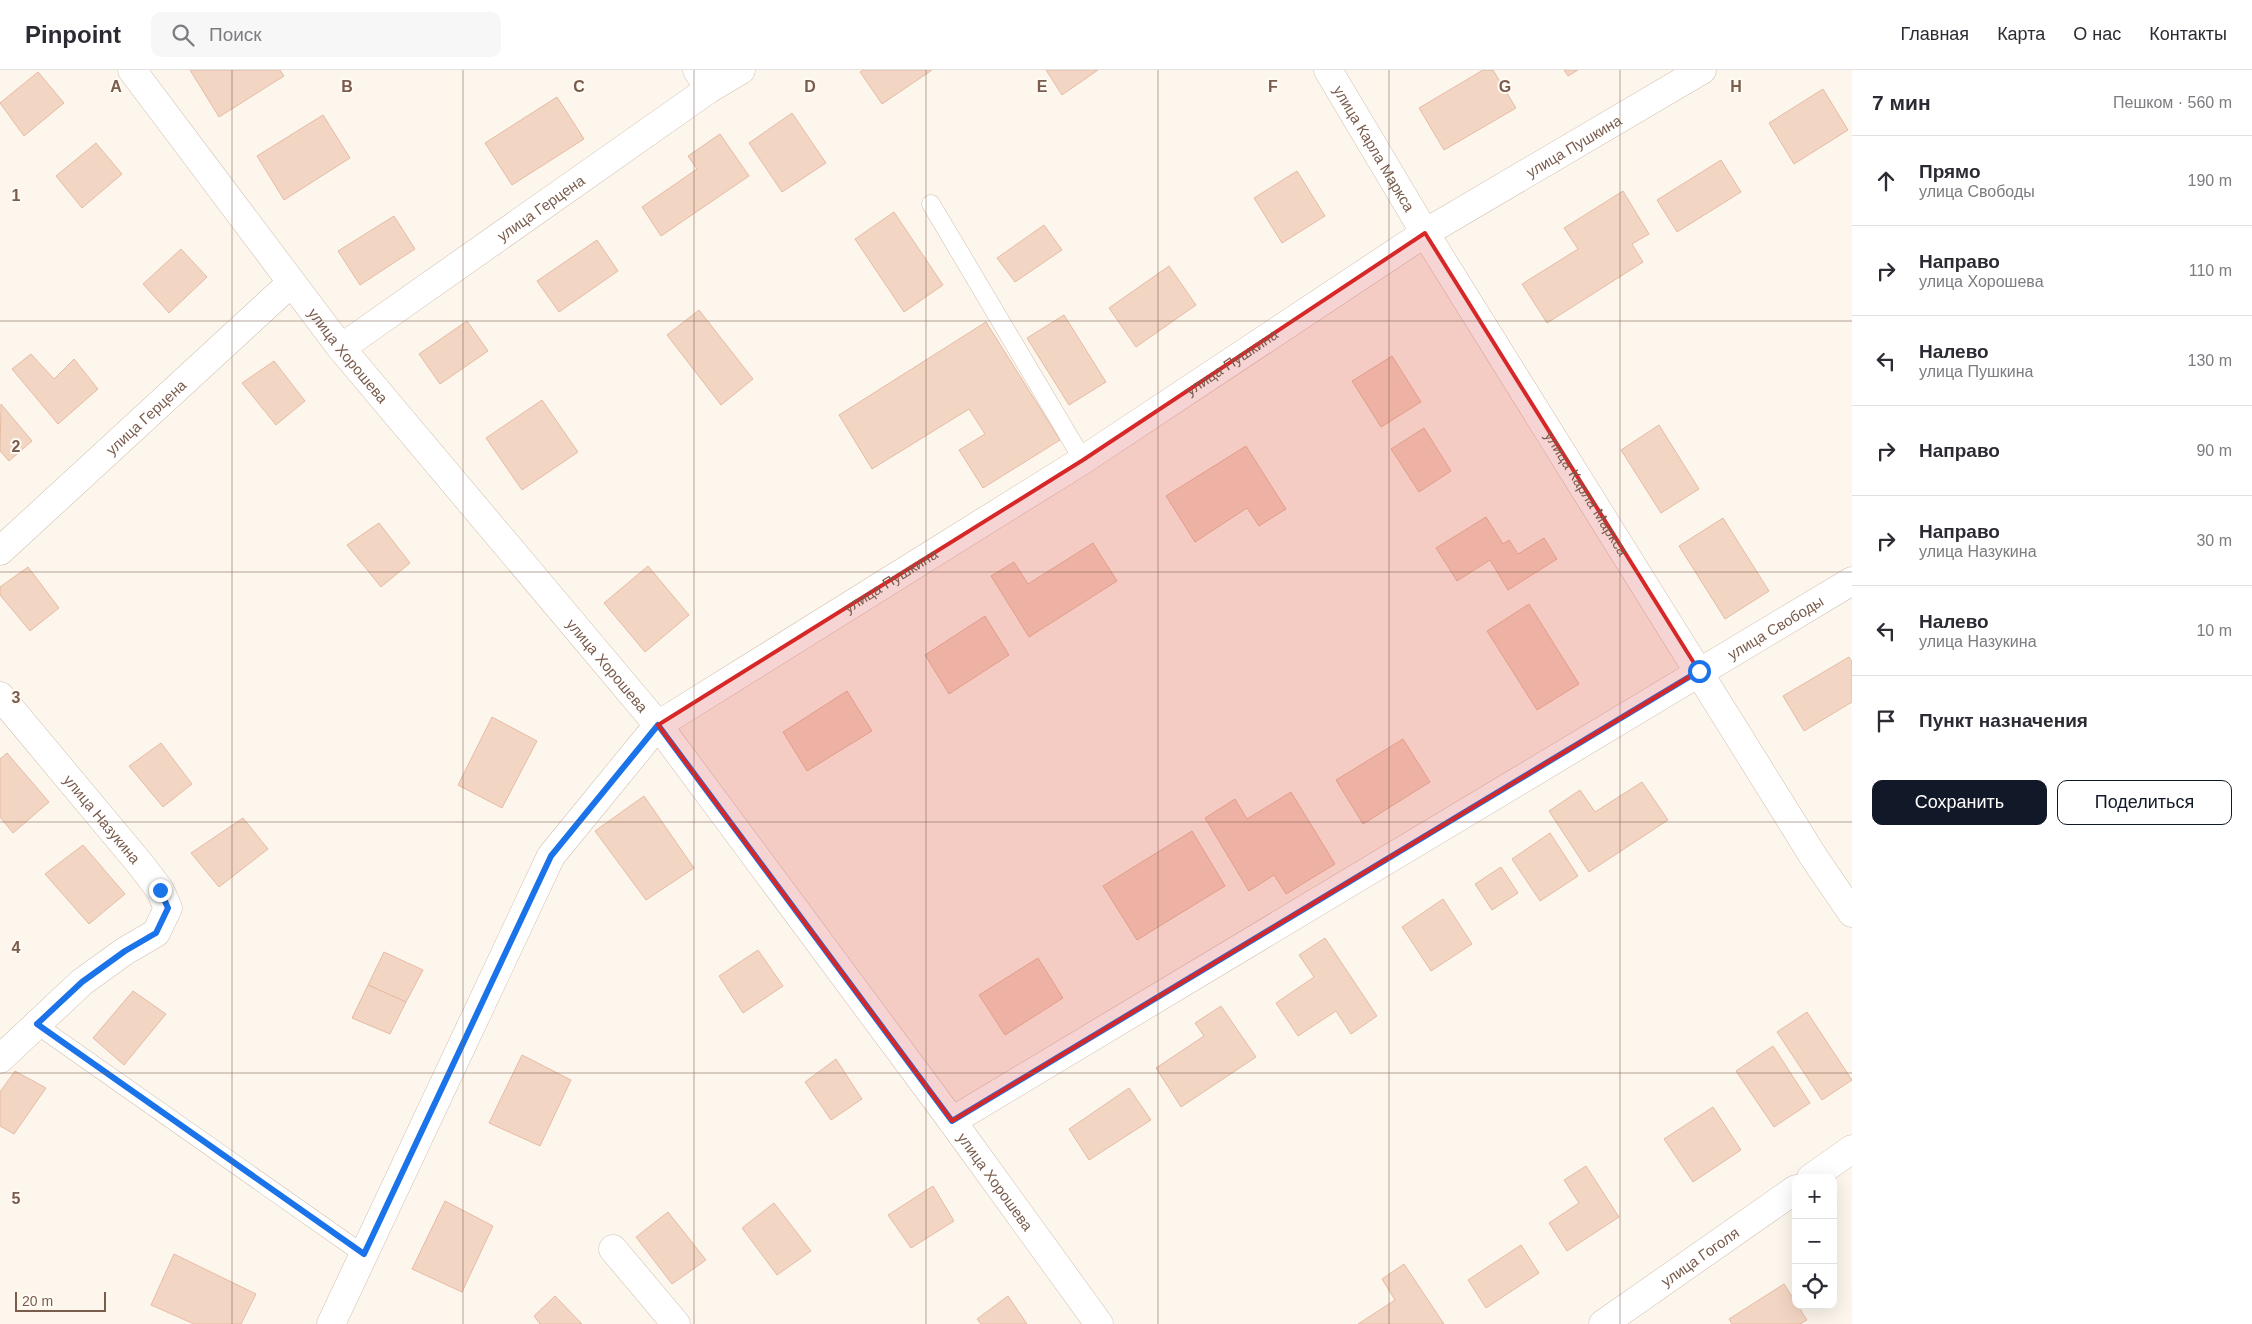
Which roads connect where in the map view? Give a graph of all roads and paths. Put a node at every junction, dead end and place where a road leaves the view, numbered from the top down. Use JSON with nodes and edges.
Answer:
{"nodes":[{"id":1,"x":132,"y":70,"type":"edge"},
{"id":2,"x":741,"y":70,"type":"edge"},
{"id":3,"x":1328,"y":70,"type":"edge"},
{"id":4,"x":1702,"y":70,"type":"edge"},
{"id":5,"x":703,"y":79,"type":"edge"},
{"id":6,"x":931,"y":204,"type":"dead end"},
{"id":7,"x":1425,"y":233,"type":"junction"},
{"id":8,"x":291,"y":283,"type":"junction"},
{"id":9,"x":341,"y":348,"type":"junction"},
{"id":10,"x":1083,"y":460,"type":"junction"},
{"id":11,"x":0,"y":551,"type":"edge"},
{"id":12,"x":1852,"y":581,"type":"edge"},
{"id":13,"x":1699,"y":671,"type":"junction"},
{"id":14,"x":0,"y":696,"type":"edge"},
{"id":15,"x":658,"y":725,"type":"junction"},
{"id":16,"x":1852,"y":913,"type":"edge"},
{"id":17,"x":37,"y":1024,"type":"junction"},
{"id":18,"x":0,"y":1059,"type":"edge"},
{"id":19,"x":952,"y":1121,"type":"junction"},
{"id":20,"x":1852,"y":1149,"type":"edge"},
{"id":21,"x":1817,"y":1174,"type":"edge"},
{"id":22,"x":1792,"y":1191,"type":"edge"},
{"id":23,"x":613,"y":1249,"type":"dead end"},
{"id":24,"x":364,"y":1254,"type":"junction"},
{"id":25,"x":331,"y":1324,"type":"edge"},
{"id":26,"x":676,"y":1324,"type":"edge"},
{"id":27,"x":1099,"y":1324,"type":"edge"},
{"id":28,"x":1603,"y":1324,"type":"edge"}],
"edges":[{"from":1,"to":8,"type":"street","name":"улица Хорошева"},
{"from":2,"to":5,"type":"street","name":"улица Герцена"},
{"from":3,"to":7,"type":"street","name":"улица Карла Маркса"},
{"from":4,"to":7,"type":"street","name":"улица Пушкина"},
{"from":5,"to":9,"type":"street","name":"улица Герцена"},
{"from":6,"to":10,"type":"lane"},
{"from":7,"to":10,"type":"street","name":"улица Пушкина"},
{"from":7,"to":13,"type":"street","name":"улица Карла Маркса"},
{"from":8,"to":9,"type":"street","name":"улица Хорошева"},
{"from":8,"to":11,"type":"street","name":"улица Герцена"},
{"from":9,"to":15,"type":"street","name":"улица Хорошева"},
{"from":10,"to":15,"type":"street","name":"улица Пушкина"},
{"from":12,"to":13,"type":"street","name":"улица Свободы"},
{"from":13,"to":16,"type":"street","name":"улица Карла Маркса"},
{"from":13,"to":19,"type":"street","name":"улица Свободы"},
{"from":14,"to":17,"type":"street","name":"улица Назукина"},
{"from":15,"to":19,"type":"street","name":"улица Хорошева"},
{"from":15,"to":24,"type":"street","name":"улица Пушкина"},
{"from":17,"to":18,"type":"street","name":"улица Назукина"},
{"from":17,"to":24,"type":"lane"},
{"from":19,"to":27,"type":"street","name":"улица Хорошева"},
{"from":20,"to":21,"type":"street"},
{"from":22,"to":28,"type":"street","name":"улица Гоголя"},
{"from":23,"to":26,"type":"street"},
{"from":24,"to":25,"type":"street","name":"улица Пушкина"}]}
